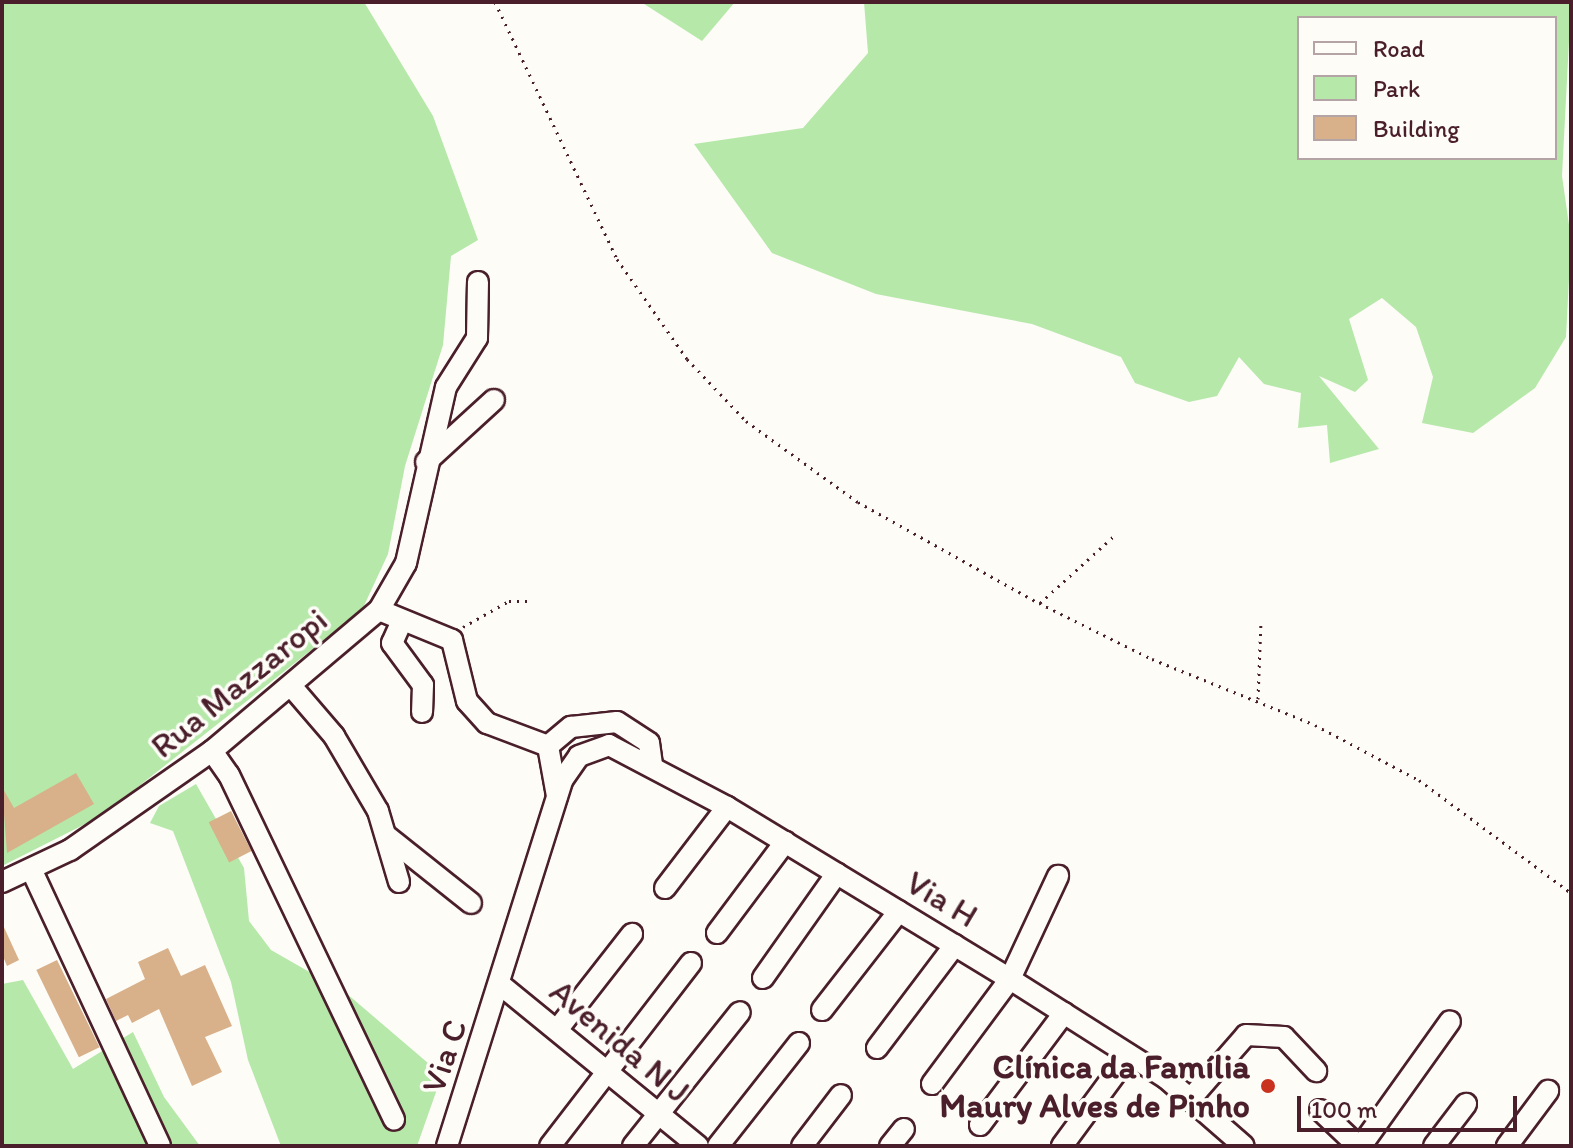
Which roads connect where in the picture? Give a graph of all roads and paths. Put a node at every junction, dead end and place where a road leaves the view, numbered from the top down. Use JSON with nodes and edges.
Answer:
{"nodes":[{"id":1,"x":495,"y":2,"type":"edge"},
{"id":2,"x":478,"y":282,"type":"dead end"},
{"id":3,"x":494,"y":400,"type":"dead end"},
{"id":4,"x":426,"y":462,"type":"junction"},
{"id":5,"x":1114,"y":536,"type":"dead end"},
{"id":6,"x":531,"y":601,"type":"dead end"},
{"id":7,"x":1039,"y":603,"type":"junction"},
{"id":8,"x":379,"y":610,"type":"junction"},
{"id":9,"x":1261,"y":620,"type":"dead end"},
{"id":10,"x":401,"y":623,"type":"junction"},
{"id":11,"x":446,"y":636,"type":"junction"},
{"id":12,"x":292,"y":687,"type":"junction"},
{"id":13,"x":1258,"y":699,"type":"junction"},
{"id":14,"x":422,"y":712,"type":"dead end"},
{"id":15,"x":548,"y":746,"type":"junction"},
{"id":16,"x":212,"y":751,"type":"junction"},
{"id":17,"x":652,"y":765,"type":"junction"},
{"id":18,"x":557,"y":796,"type":"junction"},
{"id":19,"x":727,"y":807,"type":"junction"},
{"id":20,"x":388,"y":837,"type":"junction"},
{"id":21,"x":785,"y":842,"type":"junction"},
{"id":22,"x":32,"y":871,"type":"junction"},
{"id":23,"x":837,"y":873,"type":"junction"},
{"id":24,"x":1058,"y":876,"type":"dead end"},
{"id":25,"x":2,"y":882,"type":"edge"},
{"id":26,"x":399,"y":882,"type":"dead end"},
{"id":27,"x":665,"y":888,"type":"dead end"},
{"id":28,"x":1571,"y":893,"type":"edge"},
{"id":29,"x":471,"y":903,"type":"dead end"},
{"id":30,"x":899,"y":911,"type":"junction"},
{"id":31,"x":717,"y":933,"type":"dead end"},
{"id":32,"x":632,"y":934,"type":"dead end"},
{"id":33,"x":955,"y":945,"type":"junction"},
{"id":34,"x":691,"y":963,"type":"dead end"},
{"id":35,"x":763,"y":978,"type":"dead end"},
{"id":36,"x":1010,"y":979,"type":"junction"},
{"id":37,"x":502,"y":986,"type":"junction"},
{"id":38,"x":822,"y":1010,"type":"dead end"},
{"id":39,"x":740,"y":1012,"type":"dead end"},
{"id":40,"x":1064,"y":1013,"type":"junction"},
{"id":41,"x":1450,"y":1021,"type":"dead end"},
{"id":42,"x":557,"y":1030,"type":"junction"},
{"id":43,"x":799,"y":1043,"type":"dead end"},
{"id":44,"x":877,"y":1048,"type":"dead end"},
{"id":45,"x":1129,"y":1055,"type":"junction"},
{"id":46,"x":607,"y":1070,"type":"junction"},
{"id":47,"x":1316,"y":1071,"type":"dead end"},
{"id":48,"x":932,"y":1084,"type":"dead end"},
{"id":49,"x":1548,"y":1091,"type":"dead end"},
{"id":50,"x":841,"y":1095,"type":"dead end"},
{"id":51,"x":1192,"y":1097,"type":"junction"},
{"id":52,"x":1466,"y":1104,"type":"dead end"},
{"id":53,"x":1320,"y":1110,"type":"dead end"},
{"id":54,"x":657,"y":1115,"type":"junction"},
{"id":55,"x":394,"y":1119,"type":"dead end"},
{"id":56,"x":980,"y":1125,"type":"dead end"},
{"id":57,"x":904,"y":1129,"type":"dead end"},
{"id":58,"x":160,"y":1146,"type":"edge"},
{"id":59,"x":447,"y":1146,"type":"edge"},
{"id":60,"x":550,"y":1146,"type":"edge"},
{"id":61,"x":633,"y":1146,"type":"edge"},
{"id":62,"x":698,"y":1146,"type":"edge"},
{"id":63,"x":718,"y":1146,"type":"edge"},
{"id":64,"x":802,"y":1146,"type":"edge"},
{"id":65,"x":890,"y":1146,"type":"edge"},
{"id":66,"x":1062,"y":1146,"type":"edge"},
{"id":67,"x":1244,"y":1146,"type":"edge"},
{"id":68,"x":1360,"y":1146,"type":"edge"},
{"id":69,"x":1434,"y":1146,"type":"edge"},
{"id":70,"x":1507,"y":1146,"type":"edge"}],
"edges":[{"from":1,"to":7,"type":"path"},
{"from":2,"to":4,"type":"street","name":"Rua Mazzaropi"},
{"from":3,"to":4,"type":"street"},
{"from":4,"to":8,"type":"street","name":"Rua Mazzaropi"},
{"from":5,"to":7,"type":"path"},
{"from":6,"to":11,"type":"path"},
{"from":7,"to":13,"type":"path"},
{"from":8,"to":10,"type":"street"},
{"from":8,"to":12,"type":"street","name":"Rua Mazzaropi"},
{"from":9,"to":13,"type":"path"},
{"from":10,"to":11,"type":"street"},
{"from":10,"to":14,"type":"street"},
{"from":11,"to":15,"type":"street"},
{"from":12,"to":16,"type":"street","name":"Rua Mazzaropi"},
{"from":12,"to":20,"type":"street"},
{"from":13,"to":28,"type":"path"},
{"from":15,"to":17,"type":"street"},
{"from":15,"to":18,"type":"street"},
{"from":16,"to":22,"type":"street","name":"Rua Mazzaropi"},
{"from":16,"to":55,"type":"street"},
{"from":17,"to":18,"type":"street","name":"Via H"},
{"from":17,"to":19,"type":"street","name":"Via H"},
{"from":18,"to":37,"type":"street","name":"Via C"},
{"from":19,"to":21,"type":"street","name":"Via H"},
{"from":19,"to":27,"type":"street"},
{"from":20,"to":26,"type":"street"},
{"from":20,"to":29,"type":"street"},
{"from":21,"to":23,"type":"street","name":"Via H"},
{"from":21,"to":31,"type":"street"},
{"from":22,"to":25,"type":"street","name":"Rua Mazzaropi"},
{"from":22,"to":58,"type":"street"},
{"from":23,"to":30,"type":"street","name":"Via H"},
{"from":23,"to":35,"type":"street"},
{"from":24,"to":36,"type":"street"},
{"from":30,"to":33,"type":"street","name":"Via H"},
{"from":30,"to":38,"type":"street"},
{"from":32,"to":42,"type":"street"},
{"from":33,"to":36,"type":"street","name":"Via H"},
{"from":33,"to":44,"type":"street"},
{"from":34,"to":46,"type":"street"},
{"from":36,"to":40,"type":"street","name":"Via H"},
{"from":36,"to":48,"type":"street"},
{"from":37,"to":42,"type":"street","name":"Avenida N J"},
{"from":37,"to":59,"type":"street","name":"Via C"},
{"from":39,"to":54,"type":"street"},
{"from":40,"to":45,"type":"street","name":"Via H"},
{"from":40,"to":56,"type":"street"},
{"from":41,"to":68,"type":"street"},
{"from":42,"to":46,"type":"street","name":"Avenida N J"},
{"from":43,"to":63,"type":"street"},
{"from":45,"to":51,"type":"street","name":"Via H"},
{"from":45,"to":66,"type":"street"},
{"from":46,"to":54,"type":"street","name":"Avenida N J"},
{"from":46,"to":60,"type":"street"},
{"from":47,"to":51,"type":"street"},
{"from":49,"to":70,"type":"street"},
{"from":50,"to":64,"type":"street"},
{"from":51,"to":67,"type":"street","name":"Via H"},
{"from":52,"to":69,"type":"street"},
{"from":53,"to":68,"type":"street"},
{"from":54,"to":61,"type":"street"},
{"from":54,"to":62,"type":"street","name":"Avenida N J"},
{"from":57,"to":65,"type":"street"}]}
